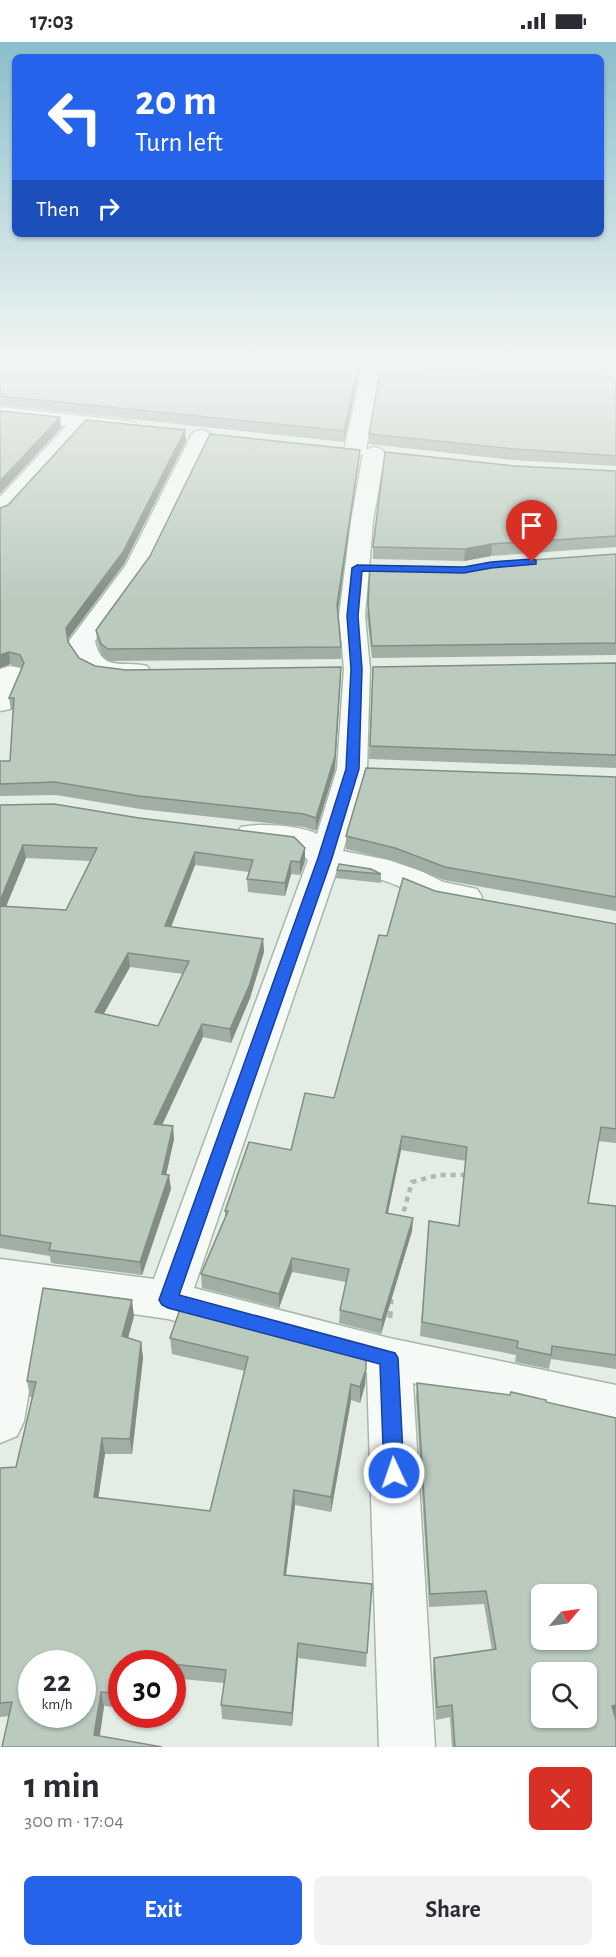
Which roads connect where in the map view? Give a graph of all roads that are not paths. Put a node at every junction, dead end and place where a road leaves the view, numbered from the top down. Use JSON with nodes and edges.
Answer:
{"nodes":[{"id":1,"x":61,"y":444,"type":"edge"},
{"id":2,"x":186,"y":444,"type":"edge"},
{"id":3,"x":375,"y":444,"type":"edge"},
{"id":4,"x":332,"y":449,"type":"edge"},
{"id":5,"x":376,"y":454,"type":"junction"},
{"id":6,"x":0,"y":510,"type":"edge"},
{"id":7,"x":162,"y":672,"type":"edge"},
{"id":8,"x":10,"y":674,"type":"dead end"},
{"id":9,"x":0,"y":703,"type":"edge"},
{"id":10,"x":228,"y":831,"type":"edge"},
{"id":11,"x":325,"y":858,"type":"junction"},
{"id":12,"x":493,"y":902,"type":"edge"},
{"id":13,"x":13,"y":1279,"type":"edge"},
{"id":14,"x":168,"y":1300,"type":"junction"},
{"id":15,"x":389,"y":1358,"type":"junction"},
{"id":16,"x":616,"y":1406,"type":"edge"},
{"id":17,"x":0,"y":1421,"type":"edge"},
{"id":18,"x":407,"y":1747,"type":"edge"}],
"edges":[{"from":1,"to":6,"type":"street"},
{"from":2,"to":7,"type":"street"},
{"from":3,"to":5,"type":"street"},
{"from":4,"to":5,"type":"street"},
{"from":5,"to":11,"type":"street"},
{"from":8,"to":9,"type":"street"},
{"from":10,"to":11,"type":"street"},
{"from":11,"to":12,"type":"street"},
{"from":11,"to":14,"type":"street"},
{"from":13,"to":14,"type":"street"},
{"from":13,"to":17,"type":"street"},
{"from":14,"to":15,"type":"street"},
{"from":15,"to":16,"type":"street"},
{"from":15,"to":18,"type":"street"}]}
